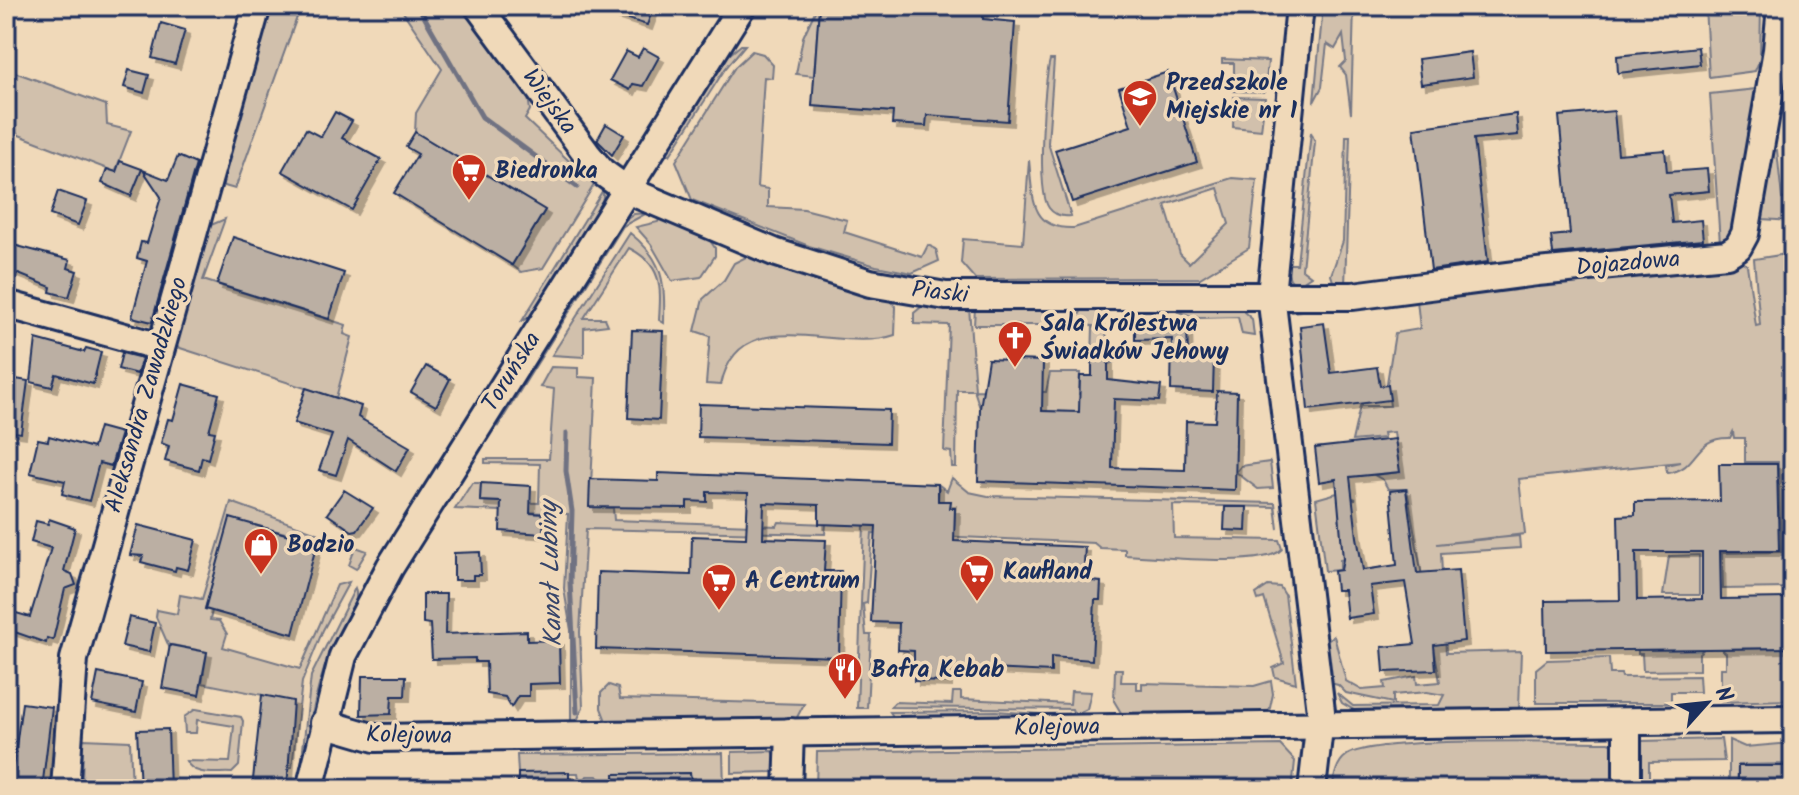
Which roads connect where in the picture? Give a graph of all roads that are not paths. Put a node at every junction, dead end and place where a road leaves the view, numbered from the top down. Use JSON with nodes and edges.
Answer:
{"nodes":[{"id":1,"x":257,"y":6,"type":"edge"},
{"id":2,"x":478,"y":6,"type":"edge"},
{"id":3,"x":742,"y":6,"type":"edge"},
{"id":4,"x":1300,"y":6,"type":"edge"},
{"id":5,"x":1781,"y":6,"type":"edge"},
{"id":6,"x":627,"y":190,"type":"junction"},
{"id":7,"x":1271,"y":295,"type":"junction"},
{"id":8,"x":6,"y":304,"type":"edge"},
{"id":9,"x":160,"y":347,"type":"junction"},
{"id":10,"x":1793,"y":719,"type":"edge"},
{"id":11,"x":1627,"y":722,"type":"junction"},
{"id":12,"x":324,"y":723,"type":"junction"},
{"id":13,"x":1322,"y":725,"type":"junction"},
{"id":14,"x":790,"y":732,"type":"junction"},
{"id":15,"x":319,"y":756,"type":"junction"},
{"id":16,"x":65,"y":789,"type":"edge"},
{"id":17,"x":310,"y":789,"type":"edge"},
{"id":18,"x":325,"y":789,"type":"edge"},
{"id":19,"x":788,"y":789,"type":"edge"},
{"id":20,"x":1312,"y":789,"type":"edge"},
{"id":21,"x":1627,"y":789,"type":"edge"}],
"edges":[{"from":1,"to":9,"type":"street","name":"Aleksandra Zawadzkiego"},
{"from":2,"to":6,"type":"street","name":"Wiejska"},
{"from":3,"to":6,"type":"street","name":"Toruńska"},
{"from":4,"to":7,"type":"street"},
{"from":5,"to":7,"type":"street","name":"Dojazdowa"},
{"from":6,"to":7,"type":"street","name":"Piaski"},
{"from":6,"to":12,"type":"street","name":"Toruńska"},
{"from":7,"to":13,"type":"street"},
{"from":8,"to":9,"type":"street"},
{"from":9,"to":16,"type":"street","name":"Aleksandra Zawadzkiego"},
{"from":10,"to":11,"type":"street","name":"Kolejowa"},
{"from":11,"to":13,"type":"street","name":"Kolejowa"},
{"from":11,"to":21,"type":"street"},
{"from":12,"to":14,"type":"street","name":"Kolejowa"},
{"from":12,"to":15,"type":"street","name":"Toruńska"},
{"from":13,"to":14,"type":"street","name":"Kolejowa"},
{"from":13,"to":20,"type":"street"},
{"from":14,"to":19,"type":"street"},
{"from":15,"to":17,"type":"street","name":"Toruńska"},
{"from":15,"to":18,"type":"street","name":"Toruńska"}]}
